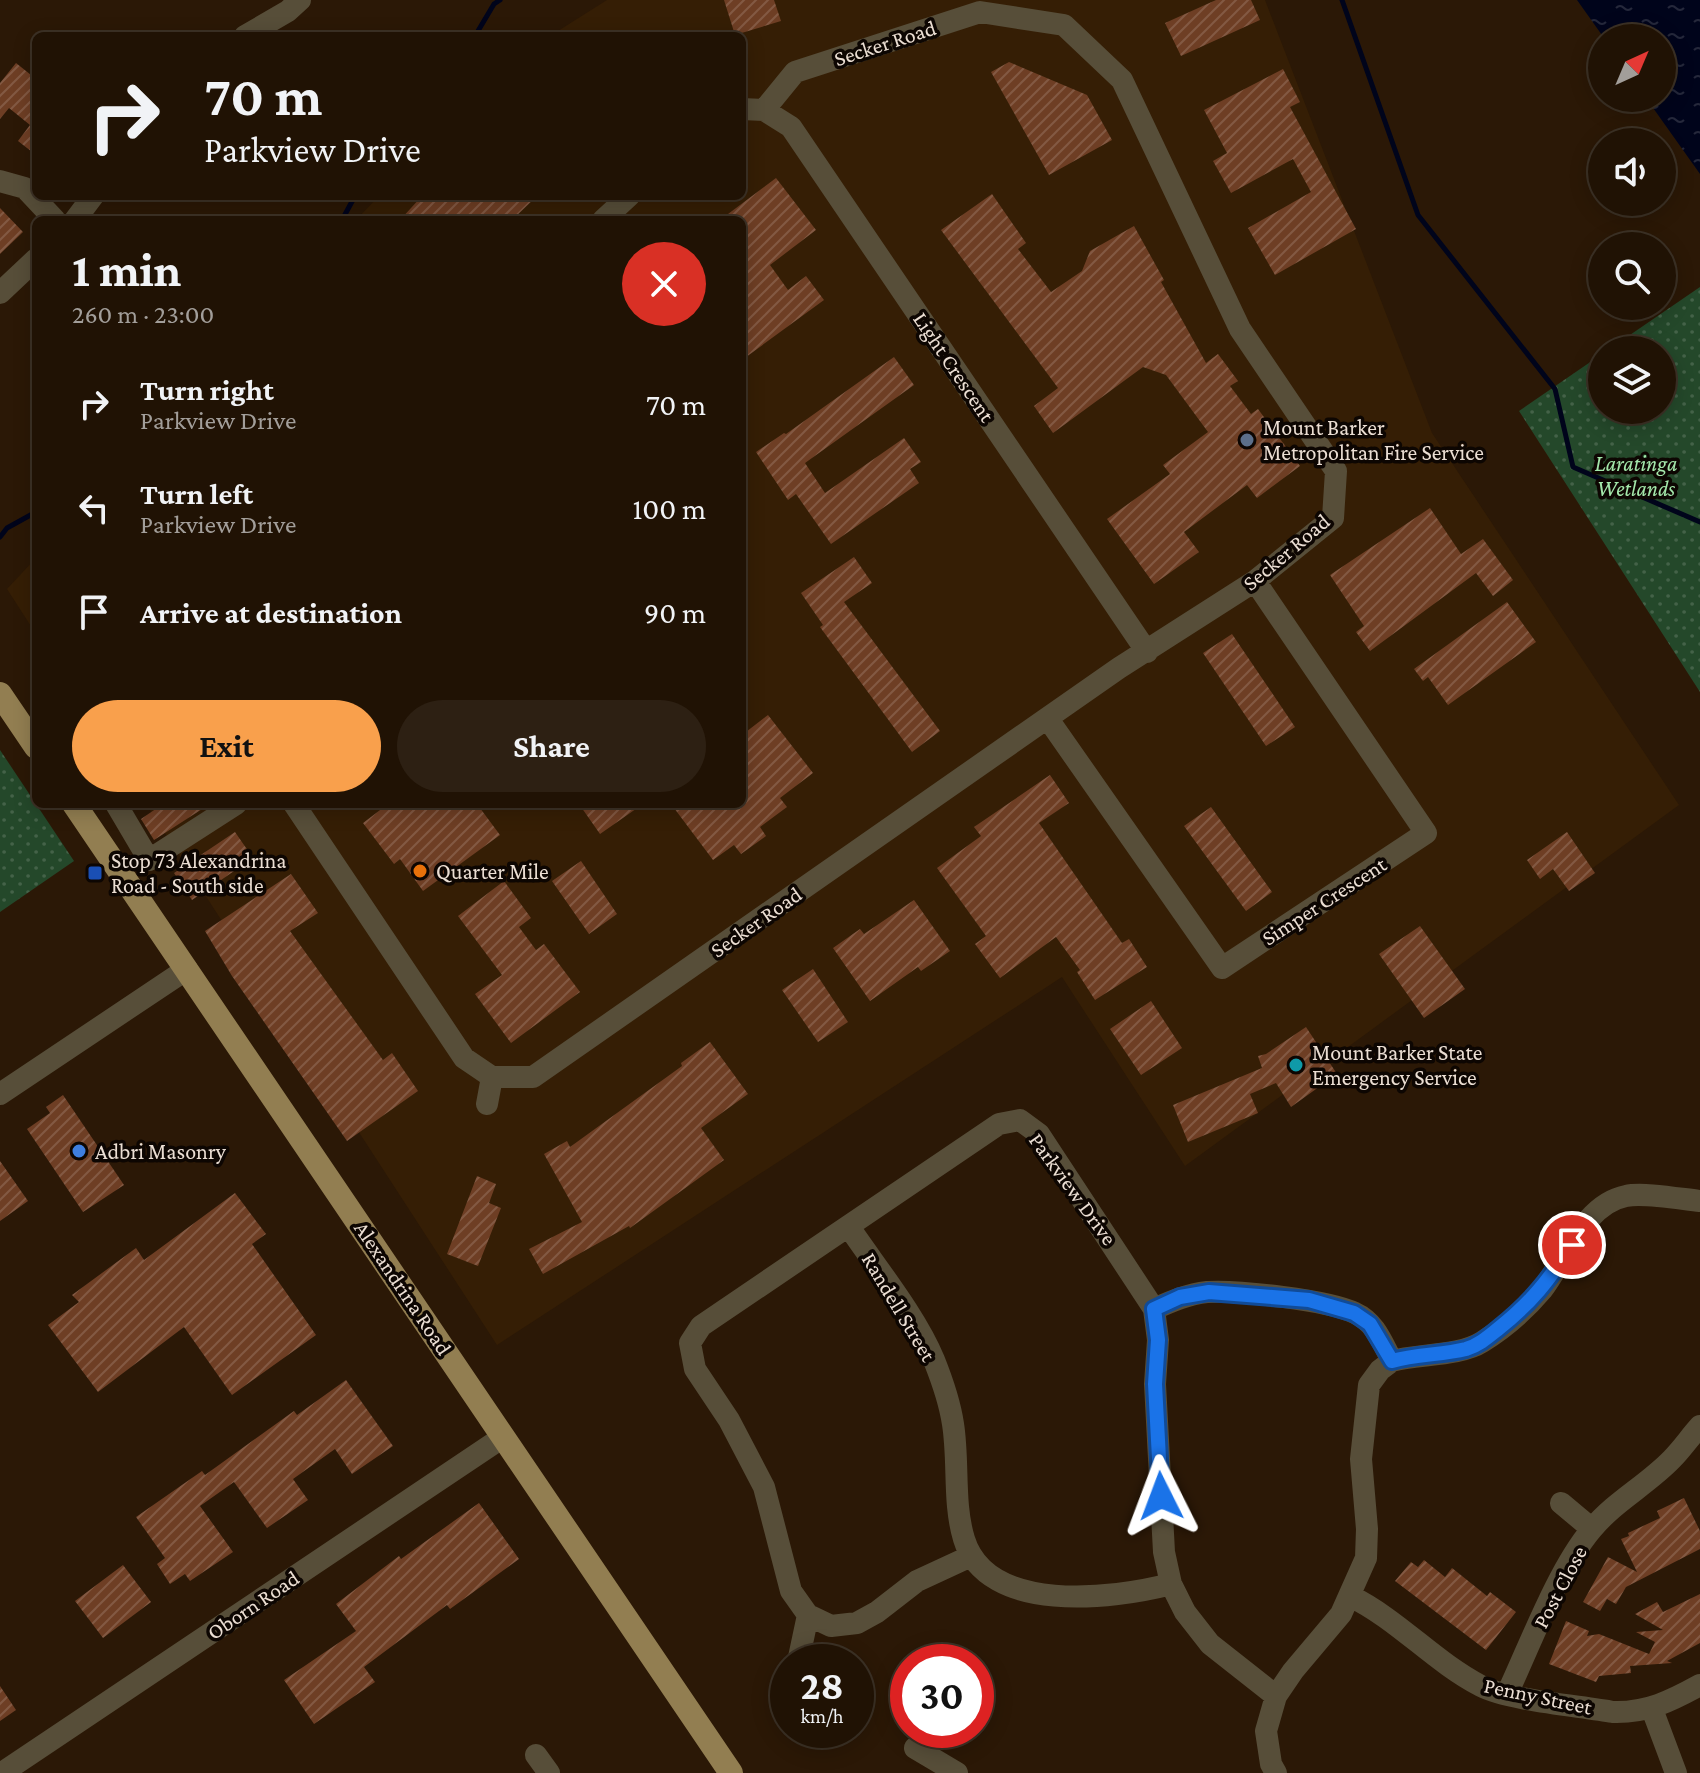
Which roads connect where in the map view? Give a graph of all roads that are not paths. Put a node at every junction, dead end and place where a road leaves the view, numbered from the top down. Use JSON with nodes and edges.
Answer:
{"nodes":[{"id":1,"x":289,"y":4,"type":"edge"},
{"id":2,"x":250,"y":32,"type":"edge"},
{"id":3,"x":753,"y":110,"type":"edge"},
{"id":4,"x":0,"y":181,"type":"edge"},
{"id":5,"x":32,"y":195,"type":"edge"},
{"id":6,"x":36,"y":200,"type":"edge"},
{"id":7,"x":625,"y":200,"type":"edge"},
{"id":8,"x":51,"y":216,"type":"edge"},
{"id":9,"x":607,"y":216,"type":"edge"},
{"id":10,"x":32,"y":263,"type":"edge"},
{"id":11,"x":0,"y":293,"type":"edge"},
{"id":12,"x":1255,"y":581,"type":"junction"},
{"id":13,"x":1147,"y":652,"type":"junction"},
{"id":14,"x":0,"y":694,"type":"edge"},
{"id":15,"x":1048,"y":719,"type":"junction"},
{"id":16,"x":32,"y":741,"type":"edge"},
{"id":17,"x":77,"y":808,"type":"edge"},
{"id":18,"x":118,"y":808,"type":"edge"},
{"id":19,"x":230,"y":808,"type":"edge"},
{"id":20,"x":297,"y":808,"type":"edge"},
{"id":21,"x":187,"y":969,"type":"junction"},
{"id":22,"x":492,"y":1077,"type":"junction"},
{"id":23,"x":0,"y":1094,"type":"edge"},
{"id":24,"x":487,"y":1104,"type":"dead end"},
{"id":25,"x":1700,"y":1201,"type":"edge"},
{"id":26,"x":849,"y":1227,"type":"junction"},
{"id":27,"x":1154,"y":1309,"type":"junction"},
{"id":28,"x":1392,"y":1361,"type":"junction"},
{"id":29,"x":1700,"y":1426,"type":"edge"},
{"id":30,"x":503,"y":1437,"type":"junction"},
{"id":31,"x":1561,"y":1503,"type":"dead end"},
{"id":32,"x":1592,"y":1529,"type":"junction"},
{"id":33,"x":971,"y":1556,"type":"junction"},
{"id":34,"x":1171,"y":1584,"type":"junction"},
{"id":35,"x":1350,"y":1596,"type":"junction"},
{"id":36,"x":808,"y":1615,"type":"junction"},
{"id":37,"x":802,"y":1644,"type":"edge"},
{"id":38,"x":1700,"y":1685,"type":"edge"},
{"id":39,"x":1507,"y":1694,"type":"junction"},
{"id":40,"x":1276,"y":1696,"type":"junction"},
{"id":41,"x":1652,"y":1709,"type":"junction"},
{"id":42,"x":915,"y":1748,"type":"dead end"},
{"id":43,"x":2,"y":1773,"type":"edge"},
{"id":44,"x":731,"y":1773,"type":"edge"},
{"id":45,"x":957,"y":1773,"type":"edge"},
{"id":46,"x":1276,"y":1773,"type":"edge"},
{"id":47,"x":1676,"y":1773,"type":"edge"}],
"edges":[{"from":1,"to":2,"type":"street"},
{"from":3,"to":12,"type":"street","name":"Secker Road"},
{"from":3,"to":13,"type":"street","name":"Light Crescent"},
{"from":4,"to":5,"type":"street"},
{"from":6,"to":8,"type":"street"},
{"from":7,"to":9,"type":"street"},
{"from":10,"to":11,"type":"street"},
{"from":12,"to":13,"type":"street","name":"Secker Road"},
{"from":12,"to":15,"type":"street","name":"Simper Crescent"},
{"from":13,"to":15,"type":"street","name":"Secker Road"},
{"from":14,"to":16,"type":"main road"},
{"from":15,"to":22,"type":"street","name":"Secker Road"},
{"from":17,"to":21,"type":"main road","name":"Alexandrina Road"},
{"from":18,"to":19,"type":"street"},
{"from":20,"to":22,"type":"street"},
{"from":21,"to":23,"type":"street"},
{"from":21,"to":30,"type":"main road","name":"Alexandrina Road"},
{"from":22,"to":24,"type":"street"},
{"from":25,"to":28,"type":"street"},
{"from":26,"to":27,"type":"street","name":"Parkview Drive"},
{"from":26,"to":33,"type":"street","name":"Randell Street"},
{"from":26,"to":36,"type":"street","name":"Parkview Drive"},
{"from":27,"to":28,"type":"street"},
{"from":27,"to":34,"type":"street"},
{"from":28,"to":35,"type":"street"},
{"from":29,"to":32,"type":"street","name":"Post Close"},
{"from":30,"to":43,"type":"street","name":"Oborn Road"},
{"from":30,"to":44,"type":"main road","name":"Alexandrina Road"},
{"from":31,"to":32,"type":"street"},
{"from":32,"to":39,"type":"street","name":"Post Close"},
{"from":33,"to":34,"type":"street"},
{"from":33,"to":36,"type":"street"},
{"from":34,"to":40,"type":"street"},
{"from":35,"to":39,"type":"street","name":"Penny Street"},
{"from":35,"to":40,"type":"street"},
{"from":36,"to":37,"type":"street"},
{"from":38,"to":41,"type":"street","name":"Penny Street"},
{"from":39,"to":41,"type":"street","name":"Penny Street"},
{"from":40,"to":46,"type":"street"},
{"from":41,"to":47,"type":"street"},
{"from":42,"to":45,"type":"street"}]}
